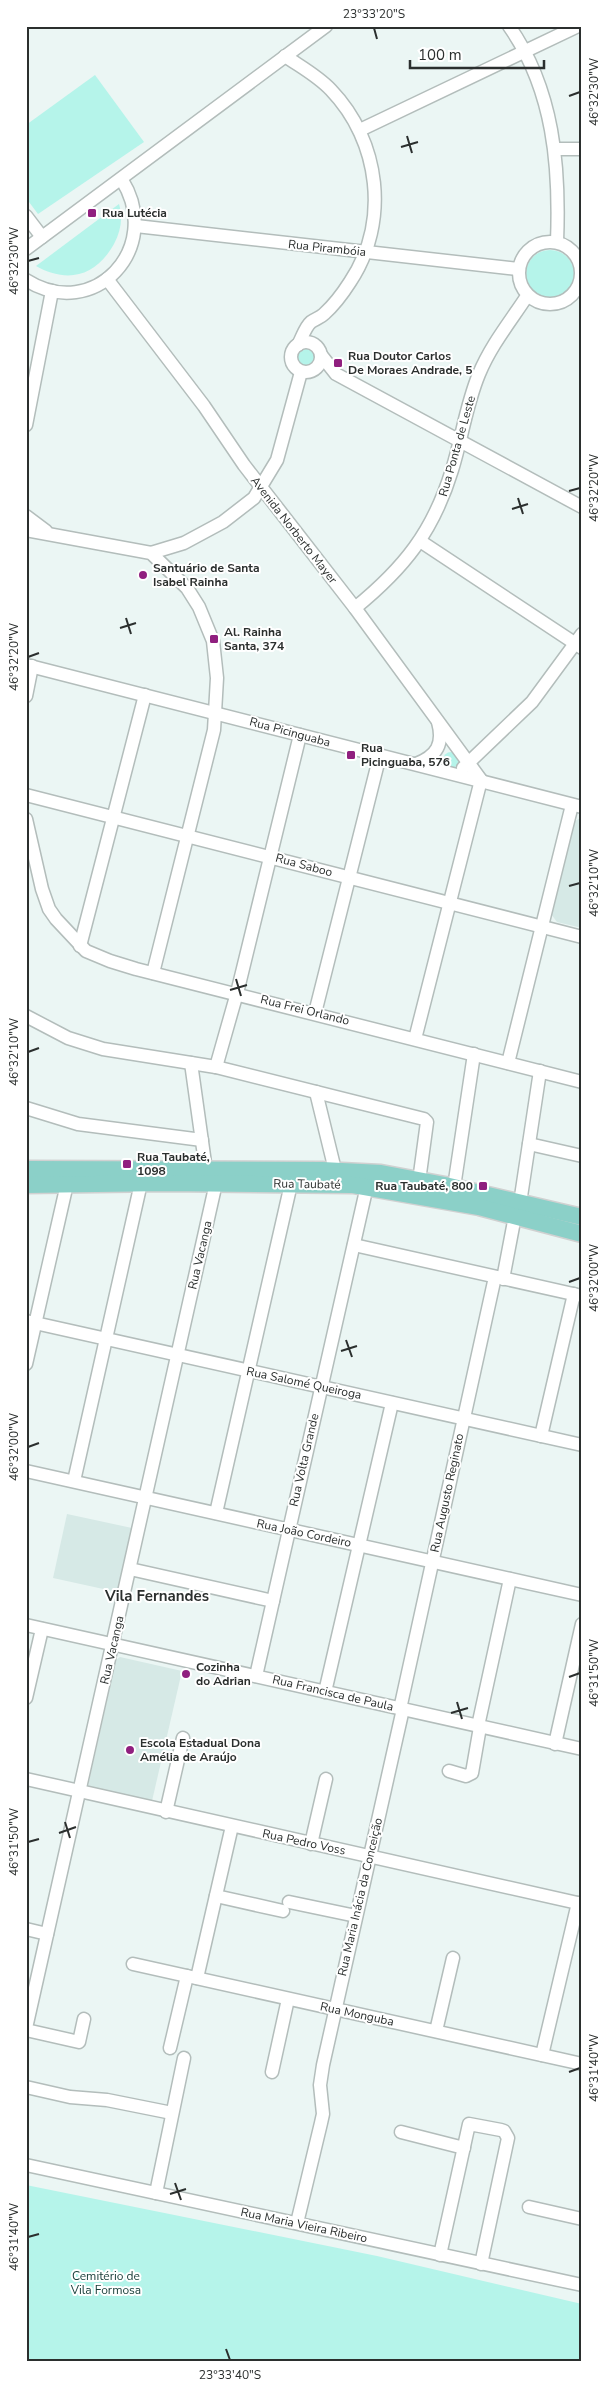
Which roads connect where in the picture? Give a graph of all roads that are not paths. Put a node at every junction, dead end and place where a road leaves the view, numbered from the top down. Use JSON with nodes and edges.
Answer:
{"nodes":[{"id":1,"x":326,"y":26,"type":"edge"},
{"id":2,"x":509,"y":26,"type":"edge"},
{"id":3,"x":578,"y":26,"type":"edge"},
{"id":4,"x":524,"y":52,"type":"junction"},
{"id":5,"x":285,"y":56,"type":"junction"},
{"id":6,"x":360,"y":130,"type":"junction"},
{"id":7,"x":555,"y":149,"type":"junction"},
{"id":8,"x":582,"y":149,"type":"edge"},
{"id":9,"x":122,"y":180,"type":"junction"},
{"id":10,"x":26,"y":216,"type":"edge"},
{"id":11,"x":136,"y":226,"type":"junction"},
{"id":12,"x":42,"y":237,"type":"junction"},
{"id":13,"x":557,"y":242,"type":"junction"},
{"id":14,"x":26,"y":249,"type":"edge"},
{"id":15,"x":366,"y":252,"type":"junction"},
{"id":16,"x":518,"y":269,"type":"junction"},
{"id":17,"x":581,"y":276,"type":"edge"},
{"id":18,"x":107,"y":279,"type":"junction"},
{"id":19,"x":26,"y":280,"type":"edge"},
{"id":20,"x":52,"y":291,"type":"junction"},
{"id":21,"x":527,"y":296,"type":"junction"},
{"id":22,"x":319,"y":318,"type":"junction"},
{"id":23,"x":298,"y":345,"type":"junction"},
{"id":24,"x":320,"y":352,"type":"junction"},
{"id":25,"x":305,"y":372,"type":"junction"},
{"id":26,"x":336,"y":374,"type":"junction"},
{"id":27,"x":26,"y":425,"type":"edge"},
{"id":28,"x":460,"y":439,"type":"junction"},
{"id":29,"x":261,"y":488,"type":"junction"},
{"id":30,"x":582,"y":507,"type":"edge"},
{"id":31,"x":26,"y":516,"type":"edge"},
{"id":32,"x":26,"y":530,"type":"edge"},
{"id":33,"x":55,"y":536,"type":"junction"},
{"id":34,"x":420,"y":541,"type":"junction"},
{"id":35,"x":151,"y":553,"type":"junction"},
{"id":36,"x":355,"y":608,"type":"junction"},
{"id":37,"x":579,"y":642,"type":"edge"},
{"id":38,"x":29,"y":665,"type":"edge"},
{"id":39,"x":145,"y":694,"type":"junction"},
{"id":40,"x":26,"y":696,"type":"edge"},
{"id":41,"x":216,"y":713,"type":"junction"},
{"id":42,"x":436,"y":718,"type":"junction"},
{"id":43,"x":300,"y":735,"type":"junction"},
{"id":44,"x":380,"y":755,"type":"junction"},
{"id":45,"x":468,"y":762,"type":"junction"},
{"id":46,"x":416,"y":764,"type":"junction"},
{"id":47,"x":448,"y":774,"type":"junction"},
{"id":48,"x":481,"y":780,"type":"junction"},
{"id":49,"x":26,"y":795,"type":"edge"},
{"id":50,"x":577,"y":806,"type":"edge"},
{"id":51,"x":113,"y":816,"type":"junction"},
{"id":52,"x":26,"y":819,"type":"edge"},
{"id":53,"x":188,"y":835,"type":"junction"},
{"id":54,"x":28,"y":839,"type":"edge"},
{"id":55,"x":271,"y":856,"type":"junction"},
{"id":56,"x":350,"y":877,"type":"junction"},
{"id":57,"x":450,"y":903,"type":"junction"},
{"id":58,"x":541,"y":926,"type":"junction"},
{"id":59,"x":582,"y":937,"type":"edge"},
{"id":60,"x":80,"y":946,"type":"junction"},
{"id":61,"x":154,"y":973,"type":"junction"},
{"id":62,"x":237,"y":993,"type":"junction"},
{"id":63,"x":314,"y":1013,"type":"junction"},
{"id":64,"x":26,"y":1016,"type":"edge"},
{"id":65,"x":415,"y":1039,"type":"junction"},
{"id":66,"x":474,"y":1054,"type":"junction"},
{"id":67,"x":191,"y":1063,"type":"junction"},
{"id":68,"x":508,"y":1063,"type":"junction"},
{"id":69,"x":216,"y":1067,"type":"junction"},
{"id":70,"x":540,"y":1071,"type":"junction"},
{"id":71,"x":582,"y":1081,"type":"edge"},
{"id":72,"x":316,"y":1092,"type":"junction"},
{"id":73,"x":26,"y":1108,"type":"edge"},
{"id":74,"x":202,"y":1140,"type":"junction"},
{"id":75,"x":530,"y":1144,"type":"junction"},
{"id":76,"x":582,"y":1156,"type":"edge"},
{"id":77,"x":26,"y":1168,"type":"edge"},
{"id":78,"x":206,"y":1170,"type":"junction"},
{"id":79,"x":335,"y":1170,"type":"junction"},
{"id":80,"x":419,"y":1181,"type":"junction"},
{"id":81,"x":141,"y":1183,"type":"junction"},
{"id":82,"x":216,"y":1183,"type":"junction"},
{"id":83,"x":67,"y":1184,"type":"junction"},
{"id":84,"x":291,"y":1184,"type":"junction"},
{"id":85,"x":26,"y":1185,"type":"edge"},
{"id":86,"x":367,"y":1186,"type":"junction"},
{"id":87,"x":454,"y":1187,"type":"junction"},
{"id":88,"x":518,"y":1209,"type":"junction"},
{"id":89,"x":572,"y":1220,"type":"edge"},
{"id":90,"x":582,"y":1234,"type":"edge"},
{"id":91,"x":354,"y":1245,"type":"junction"},
{"id":92,"x":499,"y":1278,"type":"junction"},
{"id":93,"x":578,"y":1295,"type":"edge"},
{"id":94,"x":31,"y":1322,"type":"edge"},
{"id":95,"x":106,"y":1339,"type":"junction"},
{"id":96,"x":178,"y":1355,"type":"junction"},
{"id":97,"x":26,"y":1364,"type":"edge"},
{"id":98,"x":249,"y":1371,"type":"junction"},
{"id":99,"x":321,"y":1387,"type":"junction"},
{"id":100,"x":392,"y":1403,"type":"junction"},
{"id":101,"x":463,"y":1418,"type":"junction"},
{"id":102,"x":541,"y":1436,"type":"junction"},
{"id":103,"x":582,"y":1445,"type":"edge"},
{"id":104,"x":26,"y":1471,"type":"edge"},
{"id":105,"x":74,"y":1482,"type":"junction"},
{"id":106,"x":146,"y":1498,"type":"junction"},
{"id":107,"x":216,"y":1513,"type":"junction"},
{"id":108,"x":289,"y":1530,"type":"junction"},
{"id":109,"x":359,"y":1545,"type":"junction"},
{"id":110,"x":432,"y":1562,"type":"junction"},
{"id":111,"x":130,"y":1568,"type":"junction"},
{"id":112,"x":510,"y":1579,"type":"junction"},
{"id":113,"x":582,"y":1595,"type":"edge"},
{"id":114,"x":273,"y":1601,"type":"junction"},
{"id":115,"x":582,"y":1624,"type":"edge"},
{"id":116,"x":26,"y":1625,"type":"edge"},
{"id":117,"x":42,"y":1629,"type":"junction"},
{"id":118,"x":114,"y":1644,"type":"junction"},
{"id":119,"x":256,"y":1676,"type":"junction"},
{"id":120,"x":325,"y":1692,"type":"junction"},
{"id":121,"x":26,"y":1698,"type":"edge"},
{"id":122,"x":401,"y":1709,"type":"junction"},
{"id":123,"x":479,"y":1727,"type":"junction"},
{"id":124,"x":183,"y":1738,"type":"dead end"},
{"id":125,"x":555,"y":1744,"type":"junction"},
{"id":126,"x":582,"y":1749,"type":"edge"},
{"id":127,"x":449,"y":1771,"type":"dead end"},
{"id":128,"x":26,"y":1779,"type":"edge"},
{"id":129,"x":326,"y":1779,"type":"dead end"},
{"id":130,"x":80,"y":1792,"type":"junction"},
{"id":131,"x":166,"y":1812,"type":"junction"},
{"id":132,"x":232,"y":1826,"type":"junction"},
{"id":133,"x":311,"y":1844,"type":"junction"},
{"id":134,"x":369,"y":1856,"type":"junction"},
{"id":135,"x":216,"y":1896,"type":"junction"},
{"id":136,"x":580,"y":1904,"type":"edge"},
{"id":137,"x":356,"y":1916,"type":"junction"},
{"id":138,"x":26,"y":1930,"type":"edge"},
{"id":139,"x":47,"y":1934,"type":"junction"},
{"id":140,"x":453,"y":1958,"type":"dead end"},
{"id":141,"x":133,"y":1964,"type":"dead end"},
{"id":142,"x":192,"y":1977,"type":"junction"},
{"id":143,"x":288,"y":1999,"type":"junction"},
{"id":144,"x":335,"y":2009,"type":"junction"},
{"id":145,"x":84,"y":2019,"type":"dead end"},
{"id":146,"x":27,"y":2024,"type":"edge"},
{"id":147,"x":436,"y":2031,"type":"junction"},
{"id":148,"x":170,"y":2048,"type":"dead end"},
{"id":149,"x":542,"y":2055,"type":"junction"},
{"id":150,"x":184,"y":2058,"type":"dead end"},
{"id":151,"x":582,"y":2064,"type":"edge"},
{"id":152,"x":272,"y":2072,"type":"dead end"},
{"id":153,"x":26,"y":2087,"type":"edge"},
{"id":154,"x":172,"y":2113,"type":"junction"},
{"id":155,"x":400,"y":2132,"type":"dead end"},
{"id":156,"x":464,"y":2148,"type":"junction"},
{"id":157,"x":26,"y":2165,"type":"edge"},
{"id":158,"x":156,"y":2193,"type":"junction"},
{"id":159,"x":529,"y":2207,"type":"dead end"},
{"id":160,"x":582,"y":2219,"type":"edge"},
{"id":161,"x":297,"y":2223,"type":"junction"},
{"id":162,"x":440,"y":2255,"type":"junction"},
{"id":163,"x":481,"y":2264,"type":"junction"},
{"id":164,"x":582,"y":2285,"type":"edge"}],
"edges":[{"from":1,"to":5,"type":"street"},
{"from":2,"to":4,"type":"street"},
{"from":3,"to":4,"type":"street"},
{"from":4,"to":6,"type":"street"},
{"from":4,"to":7,"type":"street"},
{"from":5,"to":6,"type":"street"},
{"from":5,"to":9,"type":"street"},
{"from":6,"to":15,"type":"street"},
{"from":7,"to":8,"type":"street"},
{"from":7,"to":13,"type":"street"},
{"from":9,"to":11,"type":"street"},
{"from":9,"to":12,"type":"street"},
{"from":10,"to":12,"type":"street"},
{"from":11,"to":15,"type":"street","name":"Rua Pirambóia"},
{"from":11,"to":18,"type":"street"},
{"from":12,"to":14,"type":"street"},
{"from":13,"to":16,"type":"street"},
{"from":13,"to":17,"type":"street"},
{"from":15,"to":16,"type":"street","name":"Rua Pirambóia"},
{"from":15,"to":22,"type":"street"},
{"from":16,"to":21,"type":"street"},
{"from":17,"to":21,"type":"street"},
{"from":18,"to":20,"type":"street"},
{"from":18,"to":29,"type":"street","name":"Avenida Norberto Mayer"},
{"from":19,"to":20,"type":"street"},
{"from":20,"to":27,"type":"street"},
{"from":21,"to":28,"type":"street","name":"Rua Ponta de Leste"},
{"from":22,"to":23,"type":"street"},
{"from":22,"to":24,"type":"street"},
{"from":23,"to":24,"type":"street"},
{"from":23,"to":25,"type":"street"},
{"from":24,"to":25,"type":"street"},
{"from":24,"to":26,"type":"street"},
{"from":25,"to":26,"type":"street"},
{"from":25,"to":29,"type":"street"},
{"from":26,"to":28,"type":"street"},
{"from":28,"to":30,"type":"street"},
{"from":28,"to":34,"type":"street","name":"Rua Ponta de Leste"},
{"from":29,"to":35,"type":"street"},
{"from":29,"to":36,"type":"street","name":"Avenida Norberto Mayer"},
{"from":31,"to":33,"type":"street"},
{"from":32,"to":33,"type":"street"},
{"from":33,"to":35,"type":"street"},
{"from":34,"to":36,"type":"street","name":"Rua Ponta de Leste"},
{"from":34,"to":37,"type":"street"},
{"from":35,"to":41,"type":"street"},
{"from":36,"to":42,"type":"street","name":"Avenida Norberto Mayer"},
{"from":37,"to":45,"type":"street"},
{"from":38,"to":39,"type":"street","name":"Rua Picinguaba"},
{"from":38,"to":40,"type":"street"},
{"from":39,"to":41,"type":"street","name":"Rua Picinguaba"},
{"from":39,"to":51,"type":"street"},
{"from":41,"to":43,"type":"street","name":"Rua Picinguaba"},
{"from":41,"to":53,"type":"street"},
{"from":42,"to":45,"type":"street","name":"Avenida Norberto Mayer"},
{"from":42,"to":46,"type":"street"},
{"from":43,"to":44,"type":"street","name":"Rua Picinguaba"},
{"from":43,"to":55,"type":"street"},
{"from":44,"to":46,"type":"street","name":"Rua Picinguaba"},
{"from":44,"to":56,"type":"street"},
{"from":45,"to":47,"type":"street"},
{"from":45,"to":48,"type":"street","name":"Avenida Norberto Mayer"},
{"from":46,"to":47,"type":"street","name":"Rua Picinguaba"},
{"from":47,"to":48,"type":"street","name":"Rua Picinguaba"},
{"from":48,"to":50,"type":"street","name":"Rua Picinguaba"},
{"from":48,"to":57,"type":"street"},
{"from":49,"to":51,"type":"street","name":"Rua Saboo"},
{"from":50,"to":58,"type":"street"},
{"from":51,"to":53,"type":"street","name":"Rua Saboo"},
{"from":51,"to":60,"type":"street"},
{"from":52,"to":54,"type":"street","name":"Rua Frei Orlando"},
{"from":53,"to":55,"type":"street","name":"Rua Saboo"},
{"from":53,"to":61,"type":"street"},
{"from":54,"to":60,"type":"street","name":"Rua Frei Orlando"},
{"from":55,"to":56,"type":"street","name":"Rua Saboo"},
{"from":55,"to":62,"type":"street"},
{"from":56,"to":57,"type":"street","name":"Rua Saboo"},
{"from":56,"to":63,"type":"street"},
{"from":57,"to":58,"type":"street","name":"Rua Saboo"},
{"from":57,"to":65,"type":"street"},
{"from":58,"to":59,"type":"street","name":"Rua Saboo"},
{"from":58,"to":68,"type":"street"},
{"from":60,"to":61,"type":"street","name":"Rua Frei Orlando"},
{"from":61,"to":62,"type":"street","name":"Rua Frei Orlando"},
{"from":62,"to":63,"type":"street","name":"Rua Frei Orlando"},
{"from":62,"to":69,"type":"street"},
{"from":63,"to":65,"type":"street","name":"Rua Frei Orlando"},
{"from":64,"to":67,"type":"street"},
{"from":65,"to":66,"type":"street","name":"Rua Frei Orlando"},
{"from":66,"to":68,"type":"street","name":"Rua Frei Orlando"},
{"from":66,"to":87,"type":"street"},
{"from":67,"to":69,"type":"street"},
{"from":67,"to":74,"type":"street"},
{"from":68,"to":70,"type":"street","name":"Rua Frei Orlando"},
{"from":69,"to":72,"type":"street"},
{"from":70,"to":71,"type":"street","name":"Rua Frei Orlando"},
{"from":70,"to":75,"type":"street","name":"Rua Augusto Reginato"},
{"from":72,"to":79,"type":"street"},
{"from":72,"to":80,"type":"street"},
{"from":73,"to":74,"type":"street"},
{"from":74,"to":78,"type":"street"},
{"from":75,"to":76,"type":"street"},
{"from":75,"to":88,"type":"street","name":"Rua Augusto Reginato"},
{"from":77,"to":78,"type":"main road","name":"Rua Taubaté"},
{"from":78,"to":79,"type":"main road","name":"Rua Taubaté"},
{"from":79,"to":80,"type":"main road","name":"Rua Taubaté"},
{"from":80,"to":87,"type":"main road","name":"Rua Taubaté"},
{"from":81,"to":82,"type":"main road","name":"Rua Taubaté"},
{"from":81,"to":83,"type":"main road","name":"Rua Taubaté"},
{"from":81,"to":95,"type":"street"},
{"from":82,"to":84,"type":"main road","name":"Rua Taubaté"},
{"from":82,"to":96,"type":"street","name":"Rua Vacanga"},
{"from":83,"to":85,"type":"main road","name":"Rua Taubaté"},
{"from":83,"to":94,"type":"street"},
{"from":84,"to":86,"type":"main road","name":"Rua Taubaté"},
{"from":84,"to":98,"type":"street"},
{"from":86,"to":88,"type":"main road","name":"Rua Taubaté"},
{"from":86,"to":91,"type":"street","name":"Rua Volta Grande"},
{"from":87,"to":88,"type":"main road","name":"Rua Taubaté"},
{"from":88,"to":89,"type":"main road","name":"Rua Taubaté"},
{"from":88,"to":92,"type":"street","name":"Rua Augusto Reginato"},
{"from":89,"to":90,"type":"main road","name":"Rua Taubaté"},
{"from":91,"to":92,"type":"street"},
{"from":91,"to":99,"type":"street","name":"Rua Volta Grande"},
{"from":92,"to":93,"type":"street"},
{"from":92,"to":101,"type":"street","name":"Rua Augusto Reginato"},
{"from":93,"to":102,"type":"street"},
{"from":94,"to":95,"type":"street","name":"Rua Salomé Queiroga"},
{"from":94,"to":97,"type":"street"},
{"from":95,"to":96,"type":"street","name":"Rua Salomé Queiroga"},
{"from":95,"to":105,"type":"street"},
{"from":96,"to":98,"type":"street","name":"Rua Salomé Queiroga"},
{"from":96,"to":106,"type":"street","name":"Rua Vacanga"},
{"from":98,"to":99,"type":"street","name":"Rua Salomé Queiroga"},
{"from":98,"to":107,"type":"street"},
{"from":99,"to":100,"type":"street","name":"Rua Salomé Queiroga"},
{"from":99,"to":108,"type":"street","name":"Rua Volta Grande"},
{"from":100,"to":101,"type":"street","name":"Rua Salomé Queiroga"},
{"from":100,"to":109,"type":"street"},
{"from":101,"to":102,"type":"street","name":"Rua Salomé Queiroga"},
{"from":101,"to":110,"type":"street","name":"Rua Augusto Reginato"},
{"from":102,"to":103,"type":"street","name":"Rua Salomé Queiroga"},
{"from":104,"to":105,"type":"street","name":"Rua João Cordeiro"},
{"from":105,"to":106,"type":"street","name":"Rua João Cordeiro"},
{"from":106,"to":107,"type":"street","name":"Rua João Cordeiro"},
{"from":106,"to":111,"type":"street","name":"Rua Vacanga"},
{"from":107,"to":108,"type":"street","name":"Rua João Cordeiro"},
{"from":108,"to":109,"type":"street","name":"Rua João Cordeiro"},
{"from":108,"to":114,"type":"street","name":"Rua Volta Grande"},
{"from":109,"to":110,"type":"street","name":"Rua João Cordeiro"},
{"from":109,"to":120,"type":"street"},
{"from":110,"to":112,"type":"street","name":"Rua João Cordeiro"},
{"from":110,"to":122,"type":"street","name":"Rua Augusto Reginato"},
{"from":111,"to":114,"type":"street"},
{"from":111,"to":118,"type":"street","name":"Rua Vacanga"},
{"from":112,"to":113,"type":"street","name":"Rua João Cordeiro"},
{"from":112,"to":123,"type":"street"},
{"from":114,"to":119,"type":"street","name":"Rua Volta Grande"},
{"from":115,"to":125,"type":"street"},
{"from":116,"to":117,"type":"street","name":"Rua Francisca de Paula"},
{"from":117,"to":118,"type":"street","name":"Rua Francisca de Paula"},
{"from":117,"to":121,"type":"street"},
{"from":118,"to":119,"type":"street","name":"Rua Francisca de Paula"},
{"from":118,"to":130,"type":"street","name":"Rua Vacanga"},
{"from":119,"to":120,"type":"street","name":"Rua Francisca de Paula"},
{"from":120,"to":122,"type":"street","name":"Rua Francisca de Paula"},
{"from":122,"to":123,"type":"street","name":"Rua Francisca de Paula"},
{"from":122,"to":134,"type":"street","name":"Rua Maria Inácia da Conceição"},
{"from":123,"to":125,"type":"street","name":"Rua Francisca de Paula"},
{"from":123,"to":127,"type":"street"},
{"from":124,"to":131,"type":"street"},
{"from":125,"to":126,"type":"street","name":"Rua Francisca de Paula"},
{"from":128,"to":130,"type":"street","name":"Rua Pedro Voss"},
{"from":129,"to":133,"type":"street"},
{"from":130,"to":131,"type":"street","name":"Rua Pedro Voss"},
{"from":130,"to":139,"type":"street","name":"Rua Vacanga"},
{"from":131,"to":132,"type":"street","name":"Rua Pedro Voss"},
{"from":132,"to":133,"type":"street","name":"Rua Pedro Voss"},
{"from":132,"to":135,"type":"street"},
{"from":133,"to":134,"type":"street","name":"Rua Pedro Voss"},
{"from":134,"to":136,"type":"street","name":"Rua Pedro Voss"},
{"from":134,"to":137,"type":"street","name":"Rua Maria Inácia da Conceição"},
{"from":135,"to":137,"type":"street"},
{"from":135,"to":142,"type":"street"},
{"from":136,"to":149,"type":"street"},
{"from":137,"to":144,"type":"street","name":"Rua Maria Inácia da Conceição"},
{"from":138,"to":139,"type":"street"},
{"from":139,"to":146,"type":"street","name":"Rua Vacanga"},
{"from":140,"to":147,"type":"street"},
{"from":141,"to":142,"type":"street","name":"Rua Monguba"},
{"from":142,"to":143,"type":"street","name":"Rua Monguba"},
{"from":142,"to":148,"type":"street"},
{"from":143,"to":144,"type":"street","name":"Rua Monguba"},
{"from":143,"to":152,"type":"street"},
{"from":144,"to":147,"type":"street","name":"Rua Monguba"},
{"from":144,"to":161,"type":"street","name":"Rua Maria Inácia da Conceição"},
{"from":145,"to":146,"type":"street"},
{"from":147,"to":149,"type":"street","name":"Rua Monguba"},
{"from":149,"to":151,"type":"street","name":"Rua Monguba"},
{"from":150,"to":154,"type":"street"},
{"from":153,"to":154,"type":"street"},
{"from":154,"to":158,"type":"street"},
{"from":155,"to":156,"type":"street"},
{"from":156,"to":162,"type":"street"},
{"from":156,"to":163,"type":"street"},
{"from":157,"to":158,"type":"street","name":"Rua Maria Vieira Ribeiro"},
{"from":158,"to":161,"type":"street","name":"Rua Maria Vieira Ribeiro"},
{"from":159,"to":160,"type":"street"},
{"from":161,"to":162,"type":"street","name":"Rua Maria Vieira Ribeiro"},
{"from":162,"to":163,"type":"street","name":"Rua Maria Vieira Ribeiro"},
{"from":163,"to":164,"type":"street","name":"Rua Maria Vieira Ribeiro"}]}
